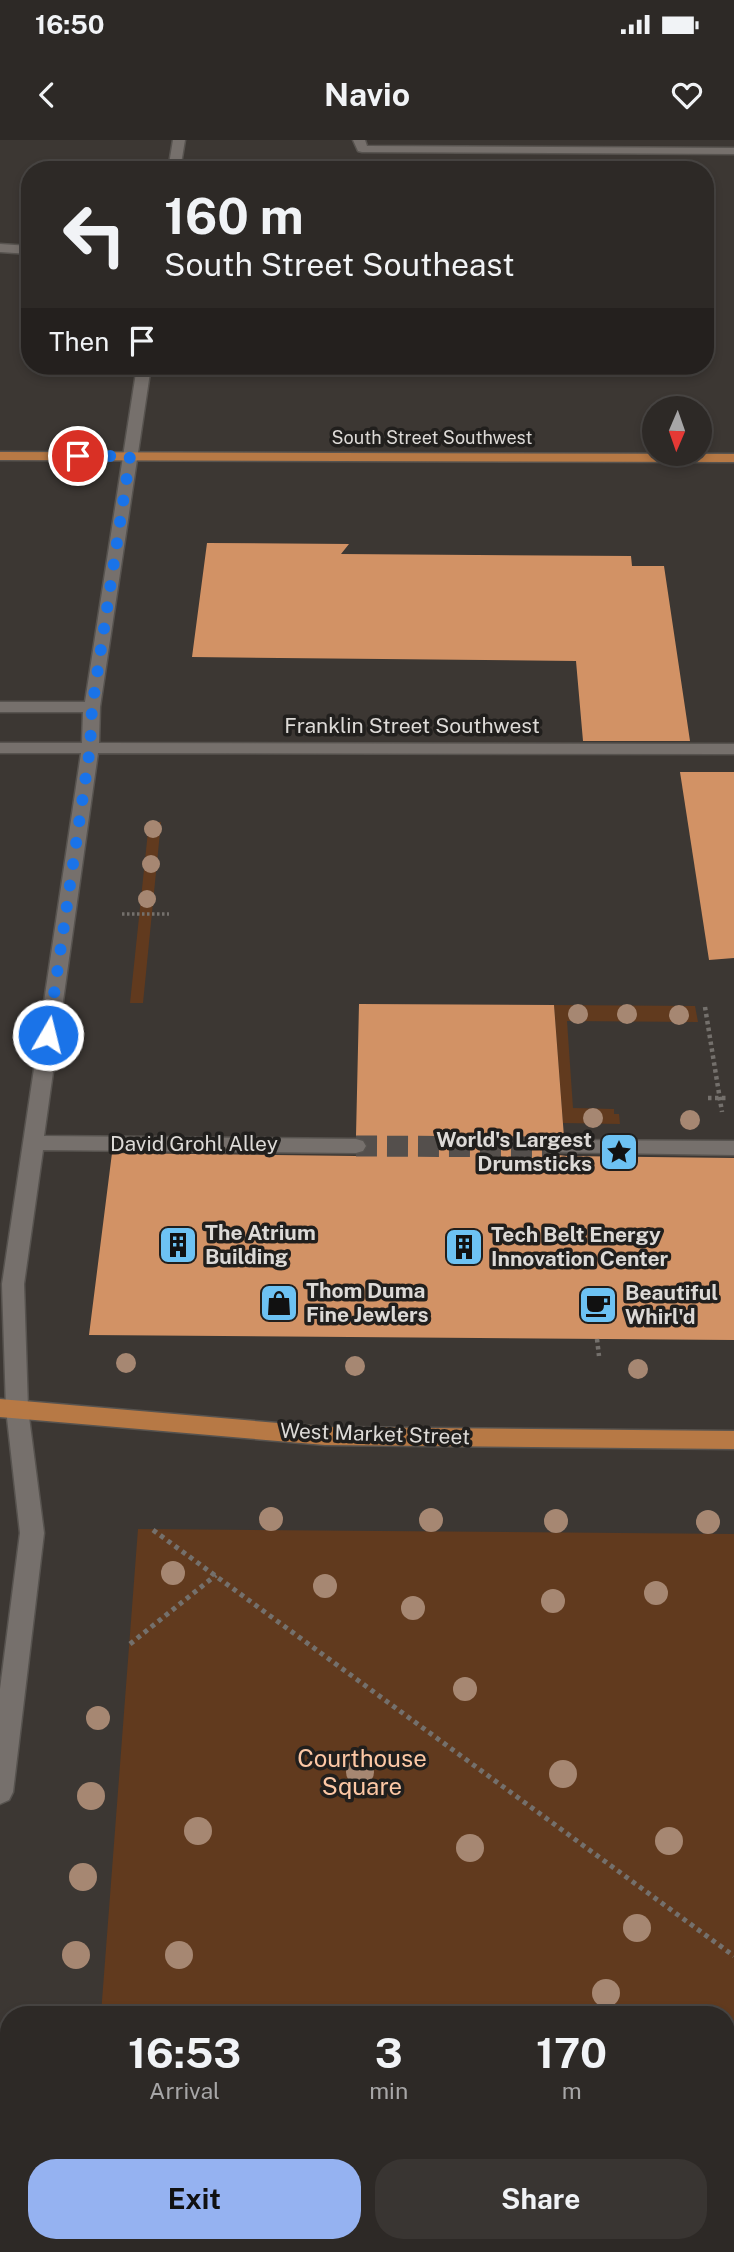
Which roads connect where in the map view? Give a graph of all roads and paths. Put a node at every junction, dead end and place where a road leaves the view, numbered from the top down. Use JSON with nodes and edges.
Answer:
{"nodes":[{"id":1,"x":179,"y":140,"type":"edge"},
{"id":2,"x":359,"y":140,"type":"edge"},
{"id":3,"x":734,"y":151,"type":"edge"},
{"id":4,"x":176,"y":161,"type":"edge"},
{"id":5,"x":0,"y":248,"type":"edge"},
{"id":6,"x":21,"y":249,"type":"edge"},
{"id":7,"x":143,"y":375,"type":"edge"},
{"id":8,"x":0,"y":456,"type":"edge"},
{"id":9,"x":130,"y":456,"type":"junction"},
{"id":10,"x":734,"y":458,"type":"edge"},
{"id":11,"x":0,"y":707,"type":"edge"},
{"id":12,"x":92,"y":708,"type":"junction"},
{"id":13,"x":0,"y":748,"type":"edge"},
{"id":14,"x":90,"y":748,"type":"junction"},
{"id":15,"x":734,"y":749,"type":"edge"},
{"id":16,"x":122,"y":914,"type":"dead end"},
{"id":17,"x":169,"y":914,"type":"dead end"},
{"id":18,"x":705,"y":1007,"type":"dead end"},
{"id":19,"x":708,"y":1098,"type":"dead end"},
{"id":20,"x":719,"y":1098,"type":"junction"},
{"id":21,"x":728,"y":1098,"type":"dead end"},
{"id":22,"x":33,"y":1143,"type":"junction"},
{"id":23,"x":356,"y":1146,"type":"tunnel mouth"},
{"id":24,"x":553,"y":1147,"type":"tunnel mouth"},
{"id":25,"x":731,"y":1148,"type":"edge"},
{"id":26,"x":597,"y":1339,"type":"dead end"},
{"id":27,"x":599,"y":1356,"type":"dead end"},
{"id":28,"x":8,"y":1409,"type":"edge"},
{"id":29,"x":734,"y":1440,"type":"edge"},
{"id":30,"x":153,"y":1530,"type":"dead end"},
{"id":31,"x":216,"y":1576,"type":"junction"},
{"id":32,"x":130,"y":1644,"type":"dead end"},
{"id":33,"x":0,"y":1792,"type":"edge"},
{"id":34,"x":734,"y":1956,"type":"edge"}],
"edges":[{"from":1,"to":4,"type":"street"},
{"from":2,"to":3,"type":"street"},
{"from":5,"to":6,"type":"street"},
{"from":7,"to":9,"type":"street"},
{"from":8,"to":9,"type":"main road","name":"South Street Southwest"},
{"from":9,"to":10,"type":"main road","name":"South Street Southwest"},
{"from":9,"to":12,"type":"street"},
{"from":11,"to":12,"type":"street"},
{"from":12,"to":14,"type":"street"},
{"from":13,"to":14,"type":"street","name":"Franklin Street Southwest"},
{"from":14,"to":15,"type":"street","name":"Franklin Street Southwest"},
{"from":14,"to":22,"type":"street"},
{"from":16,"to":17,"type":"path"},
{"from":18,"to":20,"type":"path"},
{"from":19,"to":20,"type":"path"},
{"from":20,"to":21,"type":"path"},
{"from":20,"to":25,"type":"path"},
{"from":22,"to":23,"type":"street","name":"David Grohl Alley"},
{"from":22,"to":28,"type":"street"},
{"from":24,"to":25,"type":"street"},
{"from":26,"to":27,"type":"path"},
{"from":28,"to":29,"type":"main road","name":"West Market Street"},
{"from":28,"to":33,"type":"street"},
{"from":30,"to":31,"type":"path"},
{"from":31,"to":32,"type":"path"},
{"from":31,"to":34,"type":"path"}]}
